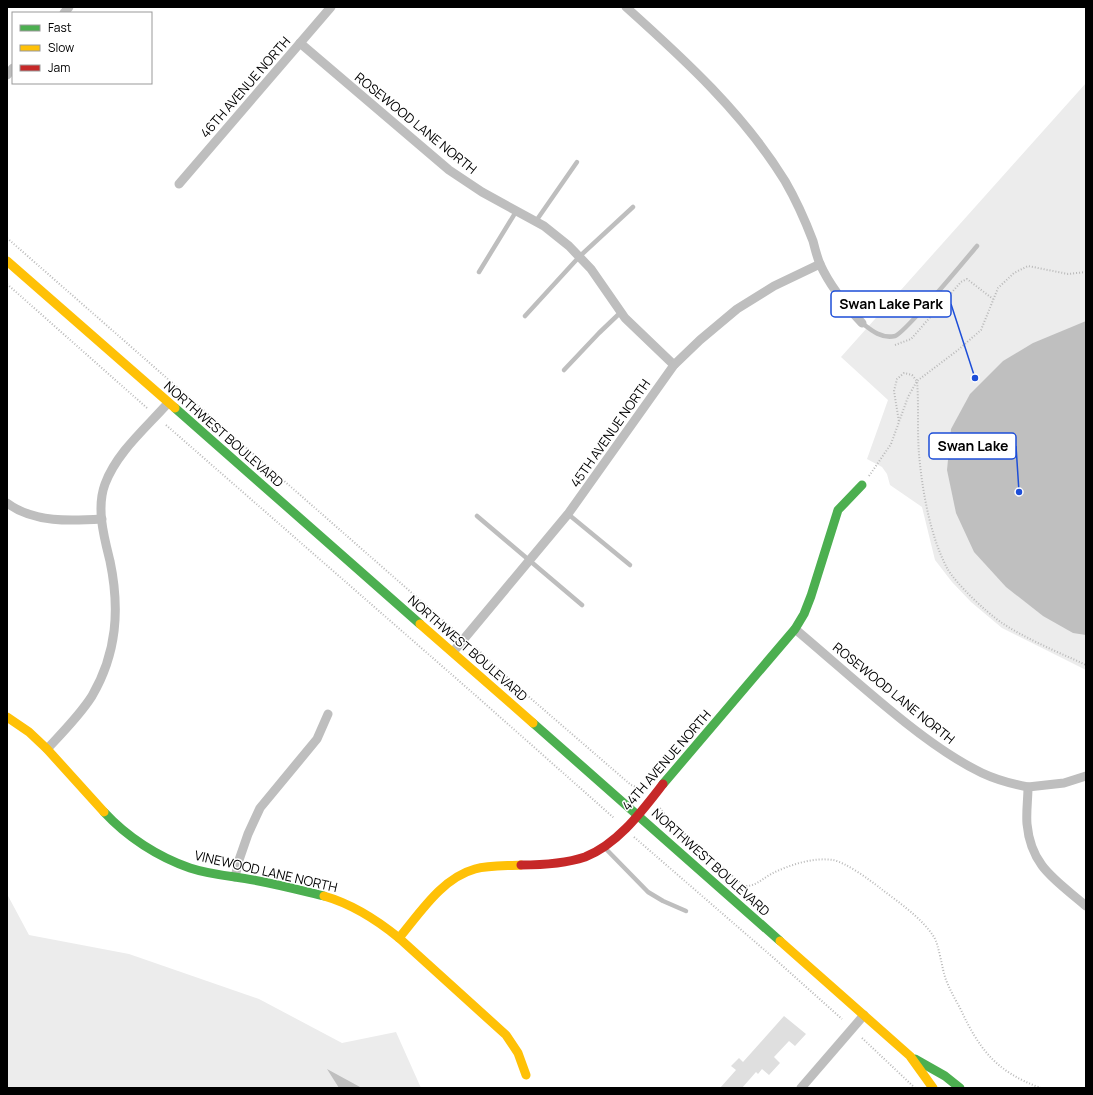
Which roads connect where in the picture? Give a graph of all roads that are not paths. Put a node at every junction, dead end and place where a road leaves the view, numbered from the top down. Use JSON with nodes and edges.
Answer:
{"nodes":[{"id":1,"x":331,"y":7,"type":"edge"},
{"id":2,"x":626,"y":7,"type":"edge"},
{"id":3,"x":300,"y":43,"type":"junction"},
{"id":4,"x":577,"y":162,"type":"dead end"},
{"id":5,"x":179,"y":184,"type":"dead end"},
{"id":6,"x":633,"y":207,"type":"dead end"},
{"id":7,"x":517,"y":210,"type":"junction"},
{"id":8,"x":536,"y":221,"type":"junction"},
{"id":9,"x":976,"y":246,"type":"dead end"},
{"id":10,"x":580,"y":257,"type":"junction"},
{"id":11,"x":7,"y":261,"type":"edge"},
{"id":12,"x":820,"y":264,"type":"junction"},
{"id":13,"x":479,"y":272,"type":"dead end"},
{"id":14,"x":621,"y":312,"type":"junction"},
{"id":15,"x":525,"y":316,"type":"dead end"},
{"id":16,"x":862,"y":323,"type":"joint"},
{"id":17,"x":674,"y":365,"type":"junction"},
{"id":18,"x":564,"y":370,"type":"dead end"},
{"id":19,"x":168,"y":403,"type":"junction"},
{"id":20,"x":862,"y":485,"type":"road end"},
{"id":21,"x":7,"y":503,"type":"edge"},
{"id":22,"x":568,"y":514,"type":"junction"},
{"id":23,"x":477,"y":516,"type":"dead end"},
{"id":24,"x":102,"y":519,"type":"junction"},
{"id":25,"x":530,"y":560,"type":"junction"},
{"id":26,"x":630,"y":565,"type":"dead end"},
{"id":27,"x":582,"y":605,"type":"dead end"},
{"id":28,"x":795,"y":629,"type":"junction"},
{"id":29,"x":452,"y":652,"type":"junction"},
{"id":30,"x":328,"y":714,"type":"dead end"},
{"id":31,"x":7,"y":717,"type":"edge"},
{"id":32,"x":47,"y":749,"type":"junction"},
{"id":33,"x":1086,"y":776,"type":"edge"},
{"id":34,"x":1028,"y":787,"type":"junction"},
{"id":35,"x":637,"y":814,"type":"junction"},
{"id":36,"x":604,"y":847,"type":"junction"},
{"id":37,"x":235,"y":877,"type":"junction"},
{"id":38,"x":1086,"y":906,"type":"edge"},
{"id":39,"x":686,"y":911,"type":"dead end"},
{"id":40,"x":399,"y":938,"type":"junction"},
{"id":41,"x":864,"y":1015,"type":"junction"},
{"id":42,"x":910,"y":1056,"type":"junction"},
{"id":43,"x":526,"y":1076,"type":"dead end"},
{"id":44,"x":801,"y":1088,"type":"edge"},
{"id":45,"x":933,"y":1088,"type":"edge"},
{"id":46,"x":960,"y":1088,"type":"edge"}],
"edges":[{"from":1,"to":3,"type":"street","name":"46TH AVENUE NORTH"},
{"from":2,"to":12,"type":"street"},
{"from":3,"to":5,"type":"street","name":"46TH AVENUE NORTH"},
{"from":3,"to":7,"type":"street","name":"ROSEWOOD LANE NORTH"},
{"from":4,"to":8,"type":"lane"},
{"from":6,"to":10,"type":"lane"},
{"from":7,"to":8,"type":"street","name":"ROSEWOOD LANE NORTH"},
{"from":7,"to":13,"type":"lane"},
{"from":8,"to":10,"type":"street","name":"ROSEWOOD LANE NORTH"},
{"from":9,"to":16,"type":"lane"},
{"from":10,"to":14,"type":"street","name":"ROSEWOOD LANE NORTH"},
{"from":10,"to":15,"type":"lane"},
{"from":11,"to":19,"type":"street","name":"NORTHWEST BOULEVARD"},
{"from":12,"to":16,"type":"street"},
{"from":12,"to":17,"type":"street","name":"45TH AVENUE NORTH"},
{"from":14,"to":17,"type":"street","name":"ROSEWOOD LANE NORTH"},
{"from":14,"to":18,"type":"lane"},
{"from":17,"to":22,"type":"street","name":"45TH AVENUE NORTH"},
{"from":19,"to":24,"type":"street"},
{"from":19,"to":29,"type":"street","name":"NORTHWEST BOULEVARD"},
{"from":20,"to":28,"type":"street","name":"44TH AVENUE NORTH"},
{"from":21,"to":24,"type":"street"},
{"from":22,"to":25,"type":"street","name":"45TH AVENUE NORTH"},
{"from":22,"to":26,"type":"lane"},
{"from":23,"to":25,"type":"lane"},
{"from":24,"to":32,"type":"street"},
{"from":25,"to":27,"type":"lane"},
{"from":25,"to":29,"type":"street","name":"45TH AVENUE NORTH"},
{"from":28,"to":34,"type":"street","name":"ROSEWOOD LANE NORTH"},
{"from":28,"to":35,"type":"street","name":"44TH AVENUE NORTH"},
{"from":29,"to":35,"type":"street","name":"NORTHWEST BOULEVARD"},
{"from":30,"to":37,"type":"street"},
{"from":31,"to":32,"type":"street","name":"VINEWOOD LANE NORTH"},
{"from":32,"to":37,"type":"street","name":"VINEWOOD LANE NORTH"},
{"from":33,"to":34,"type":"street","name":"ROSEWOOD LANE NORTH"},
{"from":34,"to":38,"type":"street"},
{"from":35,"to":36,"type":"street","name":"44TH AVENUE NORTH"},
{"from":35,"to":41,"type":"street","name":"NORTHWEST BOULEVARD"},
{"from":36,"to":39,"type":"lane"},
{"from":36,"to":40,"type":"street","name":"44TH AVENUE NORTH"},
{"from":37,"to":40,"type":"street","name":"VINEWOOD LANE NORTH"},
{"from":40,"to":43,"type":"street","name":"VINEWOOD LANE NORTH"},
{"from":41,"to":42,"type":"street","name":"NORTHWEST BOULEVARD"},
{"from":41,"to":44,"type":"street"},
{"from":42,"to":45,"type":"street","name":"NORTHWEST BOULEVARD"},
{"from":42,"to":46,"type":"street","name":"NORTHWEST BOULEVARD"}]}
